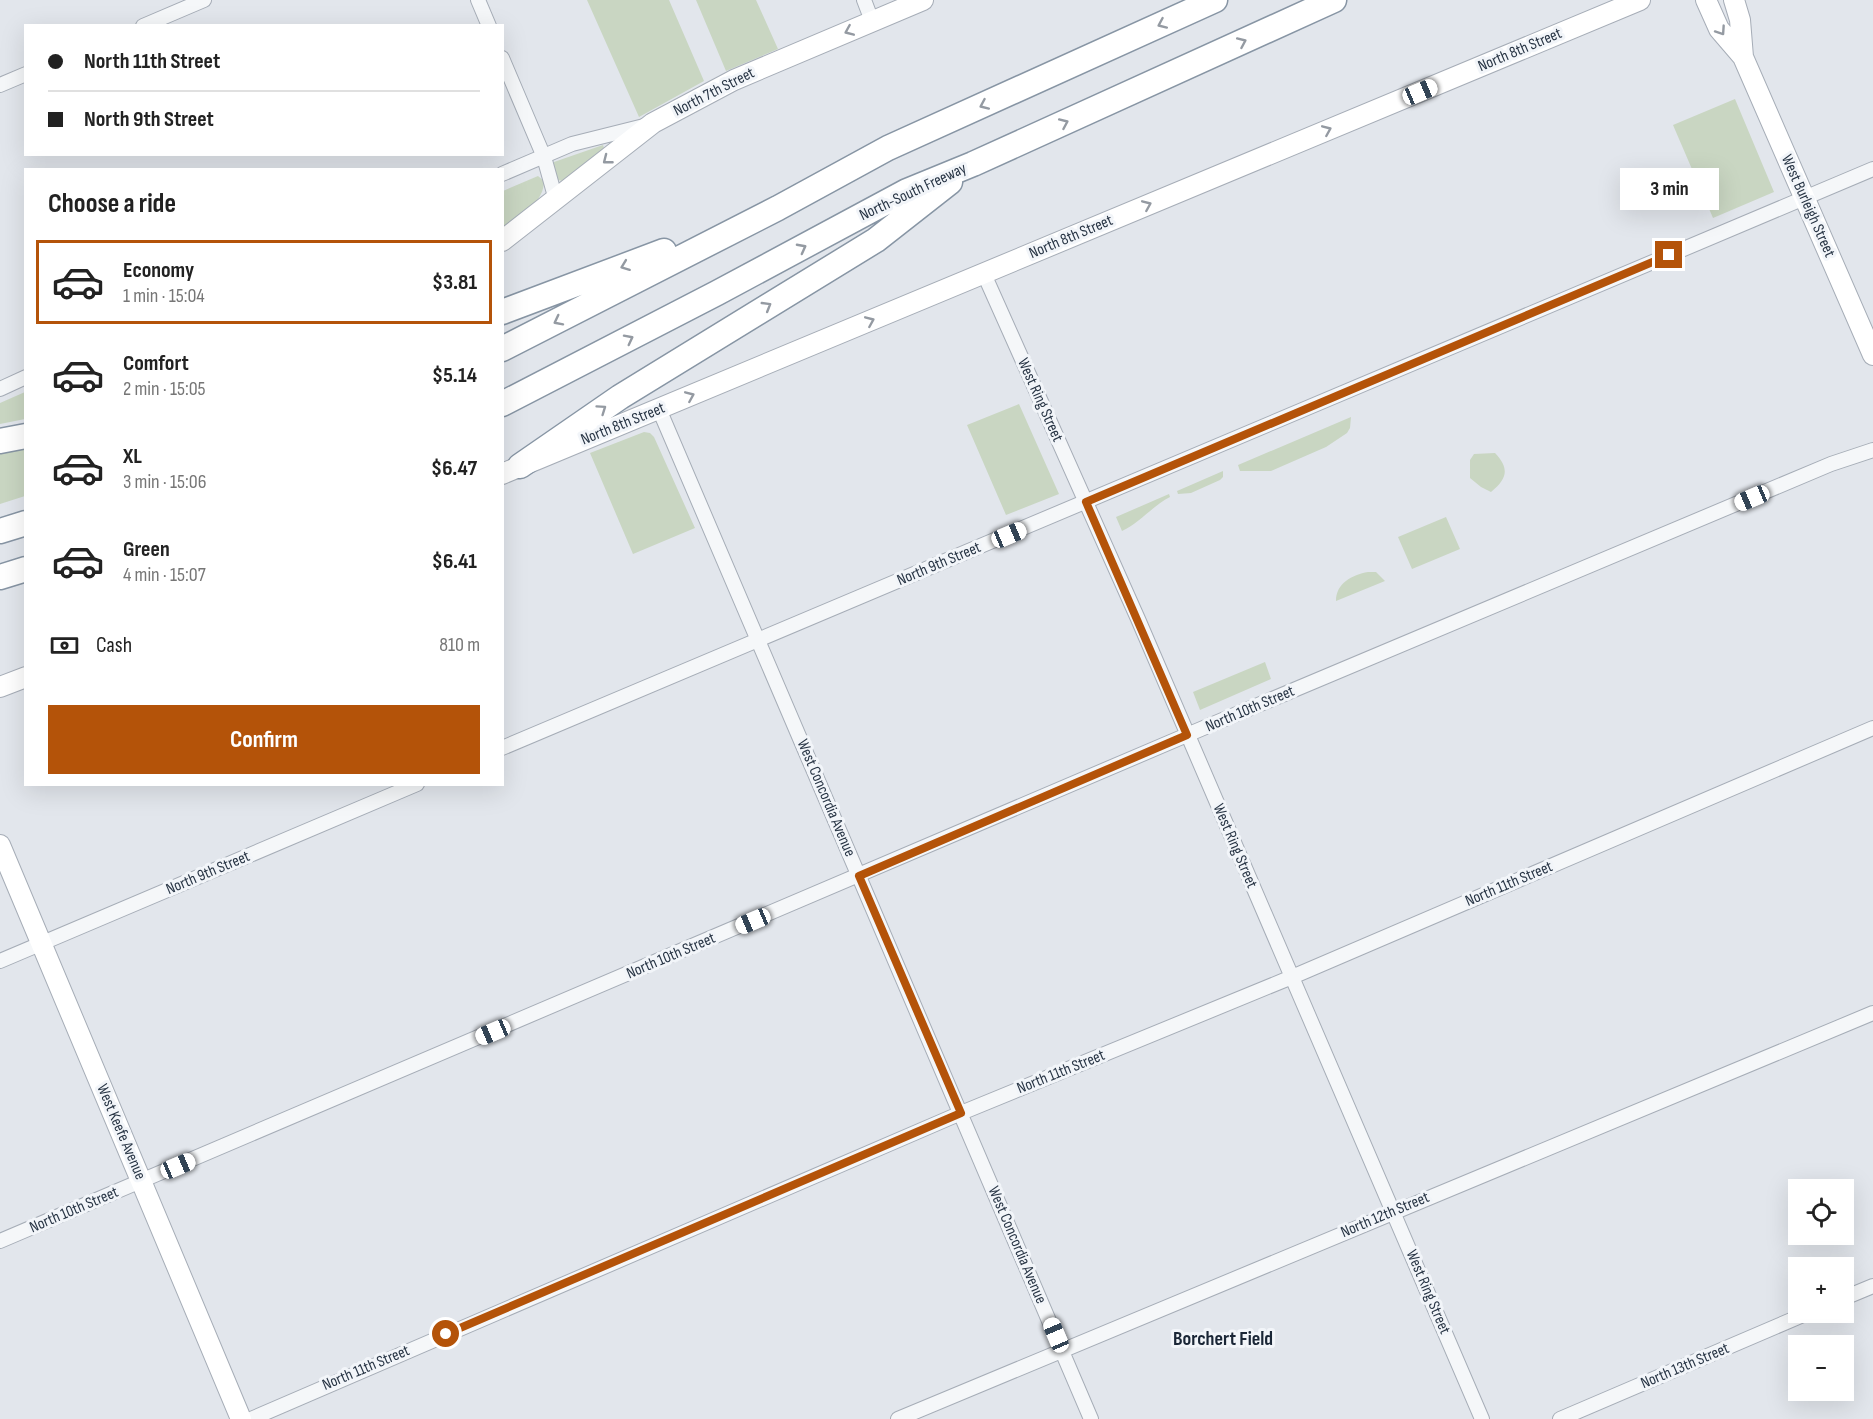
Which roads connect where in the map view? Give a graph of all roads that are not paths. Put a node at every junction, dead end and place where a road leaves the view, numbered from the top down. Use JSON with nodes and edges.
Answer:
{"nodes":[{"id":1,"x":204,"y":0,"type":"edge"},
{"id":2,"x":478,"y":0,"type":"edge"},
{"id":3,"x":864,"y":0,"type":"edge"},
{"id":4,"x":922,"y":0,"type":"edge"},
{"id":5,"x":1215,"y":0,"type":"edge"},
{"id":6,"x":1334,"y":0,"type":"edge"},
{"id":7,"x":1640,"y":0,"type":"edge"},
{"id":8,"x":1707,"y":0,"type":"edge"},
{"id":9,"x":1734,"y":0,"type":"edge"},
{"id":10,"x":872,"y":21,"type":"junction"},
{"id":11,"x":148,"y":24,"type":"edge"},
{"id":12,"x":488,"y":24,"type":"edge"},
{"id":13,"x":1743,"y":57,"type":"junction"},
{"id":14,"x":504,"y":63,"type":"edge"},
{"id":15,"x":24,"y":75,"type":"edge"},
{"id":16,"x":0,"y":85,"type":"edge"},
{"id":17,"x":653,"y":123,"type":"junction"},
{"id":18,"x":544,"y":157,"type":"junction"},
{"id":19,"x":973,"y":164,"type":"junction"},
{"id":20,"x":1873,"y":169,"type":"edge"},
{"id":21,"x":504,"y":173,"type":"edge"},
{"id":22,"x":1805,"y":198,"type":"junction"},
{"id":23,"x":556,"y":200,"type":"junction"},
{"id":24,"x":778,"y":207,"type":"junction"},
{"id":25,"x":504,"y":239,"type":"edge"},
{"id":26,"x":984,"y":274,"type":"junction"},
{"id":27,"x":504,"y":311,"type":"edge"},
{"id":28,"x":504,"y":348,"type":"edge"},
{"id":29,"x":1873,"y":355,"type":"edge"},
{"id":30,"x":24,"y":378,"type":"edge"},
{"id":31,"x":0,"y":389,"type":"edge"},
{"id":32,"x":504,"y":403,"type":"edge"},
{"id":33,"x":659,"y":409,"type":"junction"},
{"id":34,"x":24,"y":436,"type":"edge"},
{"id":35,"x":0,"y":441,"type":"edge"},
{"id":36,"x":1873,"y":450,"type":"edge"},
{"id":37,"x":511,"y":470,"type":"edge"},
{"id":38,"x":1086,"y":502,"type":"junction"},
{"id":39,"x":24,"y":524,"type":"edge"},
{"id":40,"x":0,"y":531,"type":"edge"},
{"id":41,"x":24,"y":570,"type":"edge"},
{"id":42,"x":0,"y":577,"type":"edge"},
{"id":43,"x":758,"y":640,"type":"junction"},
{"id":44,"x":24,"y":678,"type":"edge"},
{"id":45,"x":0,"y":687,"type":"edge"},
{"id":46,"x":1873,"y":728,"type":"edge"},
{"id":47,"x":1187,"y":735,"type":"junction"},
{"id":48,"x":504,"y":747,"type":"edge"},
{"id":49,"x":412,"y":786,"type":"edge"},
{"id":50,"x":0,"y":845,"type":"edge"},
{"id":51,"x":859,"y":876,"type":"junction"},
{"id":52,"x":41,"y":944,"type":"junction"},
{"id":53,"x":0,"y":961,"type":"edge"},
{"id":54,"x":1292,"y":977,"type":"junction"},
{"id":55,"x":1873,"y":1013,"type":"edge"},
{"id":56,"x":961,"y":1113,"type":"junction"},
{"id":57,"x":141,"y":1182,"type":"junction"},
{"id":58,"x":1393,"y":1211,"type":"junction"},
{"id":59,"x":0,"y":1241,"type":"edge"},
{"id":60,"x":1873,"y":1286,"type":"edge"},
{"id":61,"x":1854,"y":1294,"type":"edge"},
{"id":62,"x":1788,"y":1321,"type":"edge"},
{"id":63,"x":1062,"y":1349,"type":"junction"},
{"id":64,"x":241,"y":1419,"type":"edge"},
{"id":65,"x":251,"y":1419,"type":"edge"},
{"id":66,"x":898,"y":1419,"type":"edge"},
{"id":67,"x":1091,"y":1419,"type":"edge"},
{"id":68,"x":1482,"y":1419,"type":"edge"},
{"id":69,"x":1560,"y":1419,"type":"edge"}],
"edges":[{"from":1,"to":11,"type":"street"},
{"from":2,"to":12,"type":"street"},
{"from":3,"to":10,"type":"street"},
{"from":4,"to":10,"type":"street","name":"North 7th Street"},
{"from":5,"to":24,"type":"highway","one_way":true},
{"from":19,"to":6,"type":"highway","name":"North-South Freeway","one_way":true},
{"from":26,"to":7,"type":"street","name":"North 8th Street","one_way":true},
{"from":8,"to":13,"type":"street","name":"West Burleigh Street","one_way":true},
{"from":9,"to":13,"type":"street","name":"West Burleigh Street"},
{"from":10,"to":17,"type":"street","name":"North 7th Street","one_way":true},
{"from":13,"to":22,"type":"street","name":"West Burleigh Street"},
{"from":14,"to":18,"type":"street"},
{"from":15,"to":16,"type":"street"},
{"from":17,"to":18,"type":"street","name":"North 7th Street"},
{"from":17,"to":23,"type":"street","one_way":true},
{"from":18,"to":21,"type":"street","name":"North 7th Street"},
{"from":18,"to":23,"type":"street"},
{"from":32,"to":19,"type":"highway","name":"North-South Freeway","one_way":true},
{"from":37,"to":19,"type":"highway","one_way":true},
{"from":20,"to":22,"type":"street","name":"North 9th Street"},
{"from":22,"to":29,"type":"street","name":"West Burleigh Street"},
{"from":22,"to":38,"type":"street","name":"North 9th Street"},
{"from":23,"to":25,"type":"street"},
{"from":24,"to":27,"type":"highway","one_way":true},
{"from":24,"to":28,"type":"highway","one_way":true},
{"from":33,"to":26,"type":"street","name":"North 8th Street","one_way":true},
{"from":26,"to":38,"type":"street","name":"West Ring Street"},
{"from":30,"to":31,"type":"street"},
{"from":33,"to":37,"type":"street","name":"North 8th Street"},
{"from":33,"to":43,"type":"street","name":"West Concordia Avenue"},
{"from":34,"to":35,"type":"highway"},
{"from":36,"to":47,"type":"street","name":"North 10th Street"},
{"from":38,"to":43,"type":"street","name":"North 9th Street"},
{"from":38,"to":47,"type":"street","name":"West Ring Street"},
{"from":39,"to":40,"type":"highway"},
{"from":41,"to":42,"type":"highway"},
{"from":43,"to":48,"type":"street","name":"North 9th Street"},
{"from":43,"to":51,"type":"street","name":"West Concordia Avenue"},
{"from":44,"to":45,"type":"street"},
{"from":46,"to":54,"type":"street","name":"North 11th Street"},
{"from":47,"to":51,"type":"street","name":"North 10th Street"},
{"from":47,"to":54,"type":"street","name":"West Ring Street"},
{"from":49,"to":52,"type":"street","name":"North 9th Street"},
{"from":50,"to":52,"type":"street","name":"West Keefe Avenue"},
{"from":51,"to":56,"type":"street","name":"West Concordia Avenue"},
{"from":51,"to":57,"type":"street","name":"North 10th Street"},
{"from":52,"to":53,"type":"street","name":"North 9th Street"},
{"from":52,"to":57,"type":"street","name":"West Keefe Avenue"},
{"from":54,"to":56,"type":"street","name":"North 11th Street"},
{"from":54,"to":58,"type":"street","name":"West Ring Street"},
{"from":55,"to":58,"type":"street","name":"North 12th Street"},
{"from":56,"to":63,"type":"street","name":"West Concordia Avenue"},
{"from":56,"to":65,"type":"street","name":"North 11th Street"},
{"from":57,"to":59,"type":"street","name":"North 10th Street"},
{"from":57,"to":64,"type":"street","name":"West Keefe Avenue"},
{"from":58,"to":63,"type":"street","name":"North 12th Street"},
{"from":58,"to":68,"type":"street","name":"West Ring Street"},
{"from":60,"to":61,"type":"street"},
{"from":62,"to":69,"type":"street","name":"North 13th Street"},
{"from":63,"to":66,"type":"street","name":"North 12th Street"},
{"from":63,"to":67,"type":"street","name":"West Concordia Avenue"}]}
